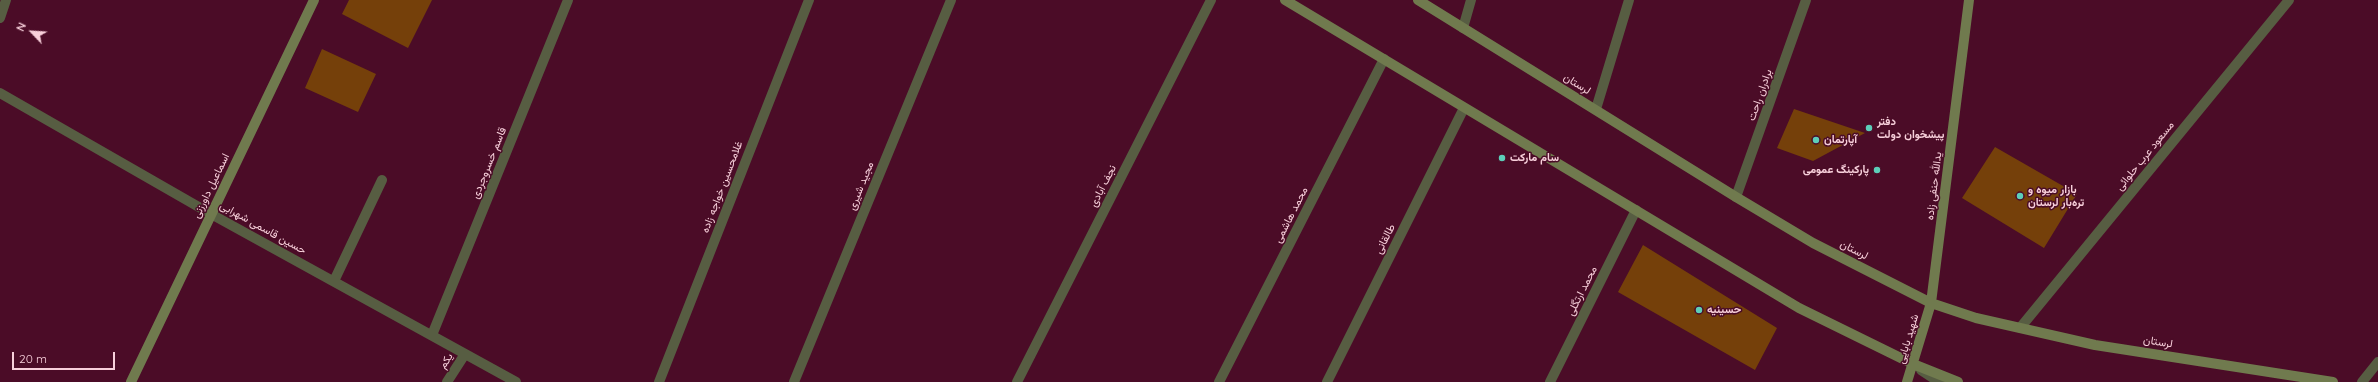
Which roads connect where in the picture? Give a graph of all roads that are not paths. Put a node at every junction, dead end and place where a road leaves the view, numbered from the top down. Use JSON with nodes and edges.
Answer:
{"nodes":[{"id":1,"x":6,"y":0,"type":"edge"},
{"id":2,"x":314,"y":0,"type":"edge"},
{"id":3,"x":568,"y":0,"type":"edge"},
{"id":4,"x":808,"y":0,"type":"edge"},
{"id":5,"x":951,"y":0,"type":"edge"},
{"id":6,"x":1211,"y":0,"type":"edge"},
{"id":7,"x":1285,"y":0,"type":"edge"},
{"id":8,"x":1418,"y":0,"type":"edge"},
{"id":9,"x":1471,"y":0,"type":"edge"},
{"id":10,"x":1629,"y":0,"type":"edge"},
{"id":11,"x":1806,"y":0,"type":"edge"},
{"id":12,"x":1968,"y":0,"type":"edge"},
{"id":13,"x":2289,"y":0,"type":"edge"},
{"id":14,"x":0,"y":18,"type":"edge"},
{"id":15,"x":1463,"y":28,"type":"junction"},
{"id":16,"x":1384,"y":59,"type":"junction"},
{"id":17,"x":0,"y":92,"type":"edge"},
{"id":18,"x":1464,"y":108,"type":"junction"},
{"id":19,"x":1596,"y":109,"type":"junction"},
{"id":20,"x":382,"y":180,"type":"dead end"},
{"id":21,"x":1736,"y":197,"type":"junction"},
{"id":22,"x":1636,"y":210,"type":"junction"},
{"id":23,"x":211,"y":214,"type":"junction"},
{"id":24,"x":334,"y":281,"type":"junction"},
{"id":25,"x":1931,"y":303,"type":"junction"},
{"id":26,"x":2020,"y":328,"type":"junction"},
{"id":27,"x":432,"y":335,"type":"junction"},
{"id":28,"x":465,"y":354,"type":"junction"},
{"id":29,"x":2378,"y":362,"type":"edge"},
{"id":30,"x":1913,"y":364,"type":"junction"},
{"id":31,"x":131,"y":382,"type":"edge"},
{"id":32,"x":447,"y":382,"type":"edge"},
{"id":33,"x":516,"y":382,"type":"edge"},
{"id":34,"x":659,"y":382,"type":"edge"},
{"id":35,"x":794,"y":382,"type":"edge"},
{"id":36,"x":1017,"y":382,"type":"edge"},
{"id":37,"x":1219,"y":382,"type":"edge"},
{"id":38,"x":1327,"y":382,"type":"edge"},
{"id":39,"x":1550,"y":382,"type":"edge"},
{"id":40,"x":1907,"y":382,"type":"edge"},
{"id":41,"x":1939,"y":382,"type":"edge"},
{"id":42,"x":1958,"y":382,"type":"edge"},
{"id":43,"x":2333,"y":382,"type":"edge"},
{"id":44,"x":2362,"y":382,"type":"edge"}],
"edges":[{"from":1,"to":14,"type":"street"},
{"from":2,"to":23,"type":"street","name":"اسماعیل داورزنی"},
{"from":3,"to":27,"type":"street","name":"قاسم خسروجردی"},
{"from":4,"to":34,"type":"street","name":"غلامحسین خواجه زاده"},
{"from":5,"to":35,"type":"street","name":"مجید شیری"},
{"from":6,"to":36,"type":"street","name":"نجف آبادی"},
{"from":7,"to":16,"type":"street"},
{"from":8,"to":15,"type":"street","name":"لرستان"},
{"from":9,"to":15,"type":"street"},
{"from":10,"to":19,"type":"street"},
{"from":11,"to":21,"type":"street","name":"برادران راحت"},
{"from":12,"to":25,"type":"street","name":"یدالله حنفی زاده"},
{"from":13,"to":26,"type":"street","name":"مسعود عرب حلوائی"},
{"from":15,"to":19,"type":"street","name":"لرستان"},
{"from":16,"to":18,"type":"street"},
{"from":16,"to":37,"type":"street","name":"محمد هاشمی"},
{"from":17,"to":23,"type":"street","name":"حسین قاسمی شهرابی"},
{"from":18,"to":22,"type":"street"},
{"from":18,"to":38,"type":"street","name":"طالقانی"},
{"from":19,"to":21,"type":"street","name":"لرستان"},
{"from":20,"to":24,"type":"street"},
{"from":21,"to":25,"type":"street","name":"لرستان"},
{"from":22,"to":30,"type":"street"},
{"from":22,"to":39,"type":"street","name":"محمد ارتگلی"},
{"from":23,"to":24,"type":"street","name":"حسین قاسمی شهرابی"},
{"from":23,"to":31,"type":"street","name":"اسماعیل داورزنی"},
{"from":24,"to":27,"type":"street","name":"حسین قاسمی شهرابی"},
{"from":25,"to":26,"type":"street","name":"لرستان"},
{"from":25,"to":30,"type":"street","name":"شهید بابایی"},
{"from":26,"to":43,"type":"street","name":"لرستان"},
{"from":27,"to":28,"type":"street","name":"حسین قاسمی شهرابی"},
{"from":28,"to":32,"type":"street","name":"یکم"},
{"from":28,"to":33,"type":"street","name":"حسین قاسمی شهرابی"},
{"from":29,"to":44,"type":"street"},
{"from":30,"to":40,"type":"street","name":"شهید بابایی"},
{"from":30,"to":41,"type":"street"},
{"from":30,"to":42,"type":"street"}]}
